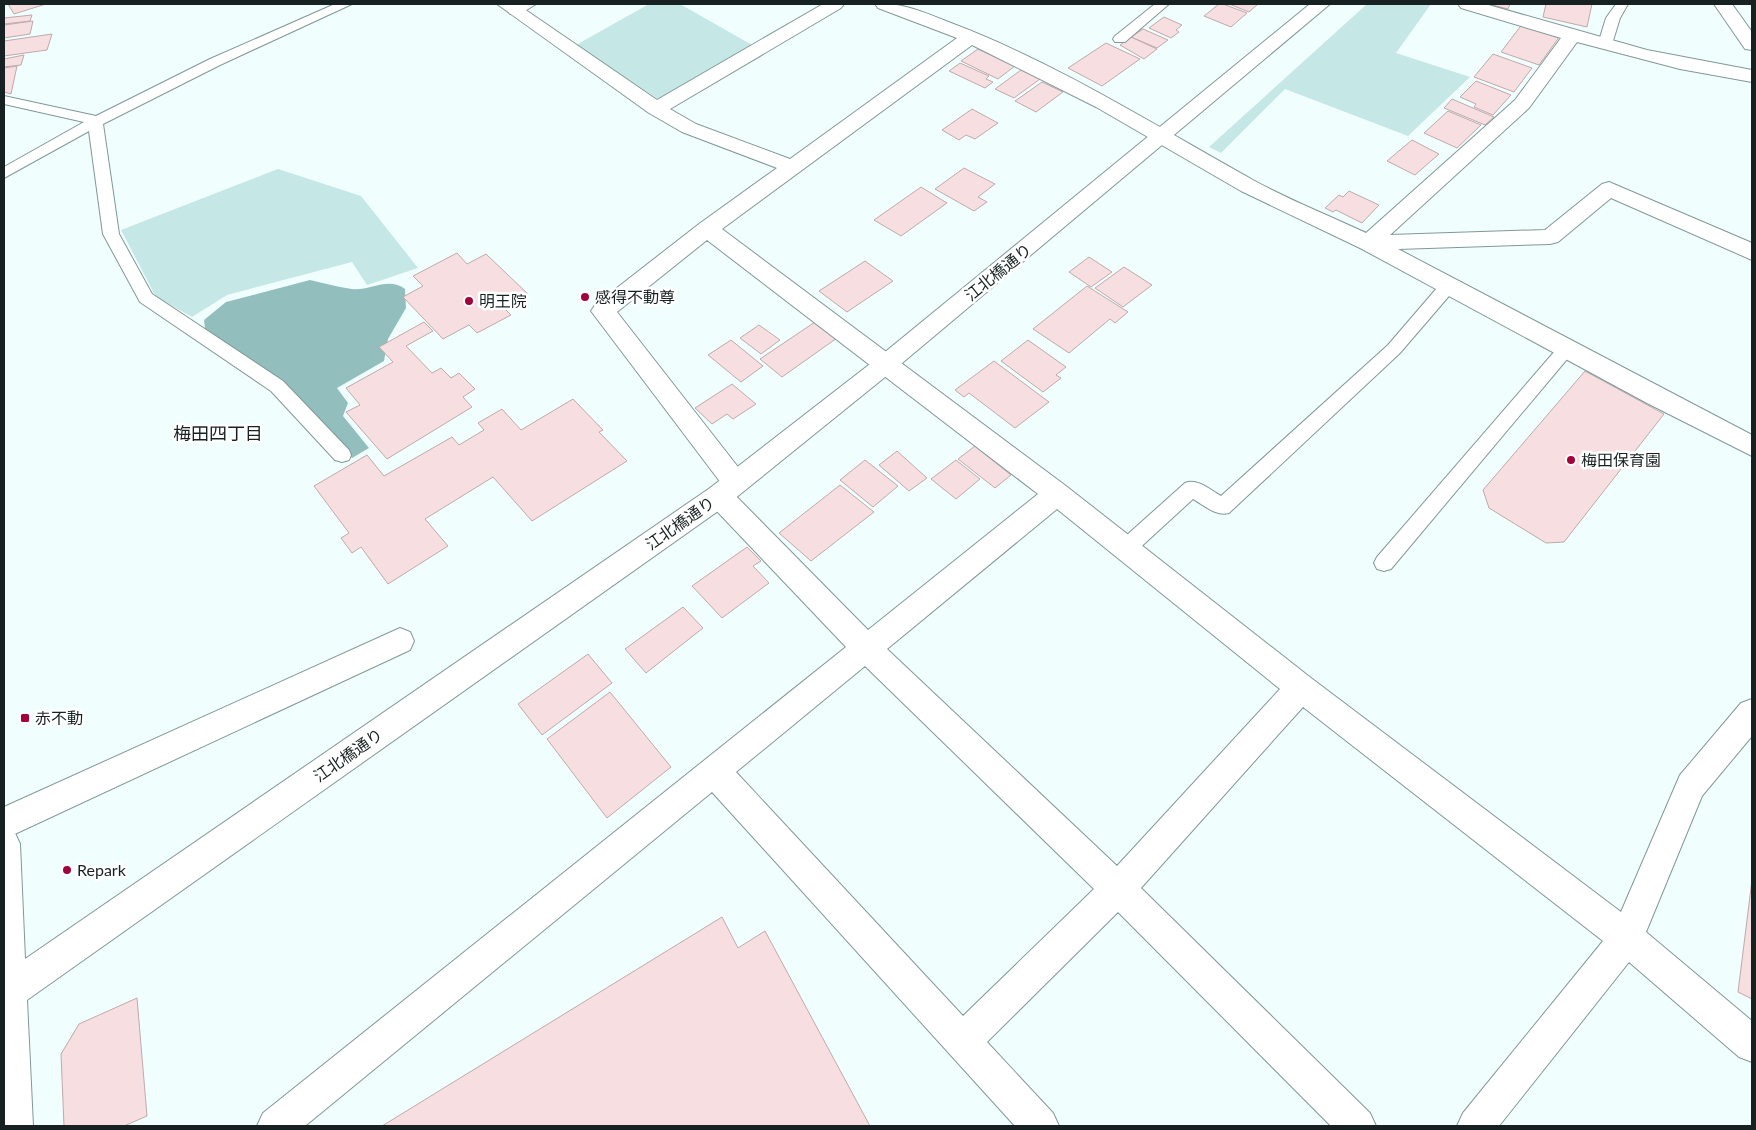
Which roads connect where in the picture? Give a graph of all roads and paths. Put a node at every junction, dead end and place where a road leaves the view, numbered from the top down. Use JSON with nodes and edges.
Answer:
{"nodes":[{"id":1,"x":346,"y":4,"type":"edge"},
{"id":2,"x":834,"y":4,"type":"edge"},
{"id":3,"x":1163,"y":4,"type":"edge"},
{"id":4,"x":1321,"y":4,"type":"edge"},
{"id":5,"x":1467,"y":4,"type":"edge"},
{"id":6,"x":1622,"y":4,"type":"edge"},
{"id":7,"x":1723,"y":4,"type":"edge"},
{"id":8,"x":895,"y":5,"type":"edge"},
{"id":9,"x":517,"y":6,"type":"edge"},
{"id":10,"x":1573,"y":34,"type":"junction"},
{"id":11,"x":971,"y":37,"type":"junction"},
{"id":12,"x":1120,"y":39,"type":"dead end"},
{"id":13,"x":1605,"y":44,"type":"junction"},
{"id":14,"x":1752,"y":45,"type":"edge"},
{"id":15,"x":1752,"y":76,"type":"edge"},
{"id":16,"x":4,"y":100,"type":"edge"},
{"id":17,"x":656,"y":109,"type":"junction"},
{"id":18,"x":95,"y":120,"type":"junction"},
{"id":19,"x":1162,"y":138,"type":"junction"},
{"id":20,"x":793,"y":167,"type":"junction"},
{"id":21,"x":4,"y":173,"type":"edge"},
{"id":22,"x":707,"y":229,"type":"junction"},
{"id":23,"x":1368,"y":243,"type":"junction"},
{"id":24,"x":1752,"y":252,"type":"edge"},
{"id":25,"x":1449,"y":285,"type":"junction"},
{"id":26,"x":1567,"y":348,"type":"junction"},
{"id":27,"x":887,"y":364,"type":"junction"},
{"id":28,"x":1752,"y":446,"type":"edge"},
{"id":29,"x":342,"y":455,"type":"dead end"},
{"id":30,"x":728,"y":490,"type":"junction"},
{"id":31,"x":1057,"y":494,"type":"junction"},
{"id":32,"x":1125,"y":549,"type":"junction"},
{"id":33,"x":1384,"y":563,"type":"dead end"},
{"id":34,"x":400,"y":641,"type":"dead end"},
{"id":35,"x":866,"y":648,"type":"junction"},
{"id":36,"x":1301,"y":688,"type":"junction"},
{"id":37,"x":1752,"y":713,"type":"edge"},
{"id":38,"x":714,"y":771,"type":"junction"},
{"id":39,"x":4,"y":823,"type":"edge"},
{"id":40,"x":4,"y":844,"type":"edge"},
{"id":41,"x":1118,"y":889,"type":"junction"},
{"id":42,"x":1627,"y":938,"type":"junction"},
{"id":43,"x":7,"y":993,"type":"edge"},
{"id":44,"x":962,"y":1041,"type":"junction"},
{"id":45,"x":1752,"y":1044,"type":"edge"},
{"id":46,"x":14,"y":1126,"type":"edge"},
{"id":47,"x":276,"y":1126,"type":"edge"},
{"id":48,"x":1040,"y":1126,"type":"edge"},
{"id":49,"x":1357,"y":1126,"type":"edge"},
{"id":50,"x":1476,"y":1126,"type":"edge"}],
"edges":[{"from":1,"to":18,"type":"lane"},
{"from":2,"to":17,"type":"street"},
{"from":3,"to":12,"type":"lane"},
{"from":4,"to":19,"type":"street","name":"江北橋通り"},
{"from":5,"to":10,"type":"street"},
{"from":6,"to":13,"type":"lane"},
{"from":7,"to":14,"type":"street"},
{"from":8,"to":11,"type":"street"},
{"from":9,"to":17,"type":"street"},
{"from":10,"to":13,"type":"street"},
{"from":10,"to":23,"type":"street"},
{"from":11,"to":19,"type":"street"},
{"from":11,"to":20,"type":"street"},
{"from":13,"to":15,"type":"street"},
{"from":16,"to":18,"type":"lane"},
{"from":17,"to":20,"type":"street"},
{"from":18,"to":21,"type":"lane"},
{"from":18,"to":29,"type":"lane"},
{"from":19,"to":23,"type":"street"},
{"from":19,"to":27,"type":"street","name":"江北橋通り"},
{"from":20,"to":22,"type":"street"},
{"from":22,"to":27,"type":"street"},
{"from":22,"to":30,"type":"street"},
{"from":23,"to":24,"type":"street"},
{"from":23,"to":25,"type":"street"},
{"from":25,"to":26,"type":"street"},
{"from":25,"to":32,"type":"lane"},
{"from":26,"to":28,"type":"street"},
{"from":26,"to":33,"type":"lane"},
{"from":27,"to":30,"type":"street","name":"江北橋通り"},
{"from":27,"to":31,"type":"street"},
{"from":30,"to":35,"type":"street"},
{"from":30,"to":43,"type":"street","name":"江北橋通り"},
{"from":31,"to":32,"type":"street"},
{"from":31,"to":35,"type":"street"},
{"from":32,"to":36,"type":"street"},
{"from":34,"to":39,"type":"street"},
{"from":35,"to":38,"type":"street"},
{"from":35,"to":41,"type":"street"},
{"from":36,"to":41,"type":"street"},
{"from":36,"to":42,"type":"street"},
{"from":37,"to":42,"type":"street"},
{"from":38,"to":44,"type":"street"},
{"from":38,"to":47,"type":"street"},
{"from":40,"to":43,"type":"street"},
{"from":41,"to":44,"type":"street"},
{"from":41,"to":49,"type":"street"},
{"from":42,"to":45,"type":"street"},
{"from":42,"to":50,"type":"street"},
{"from":43,"to":46,"type":"street"},
{"from":44,"to":48,"type":"street"}]}
